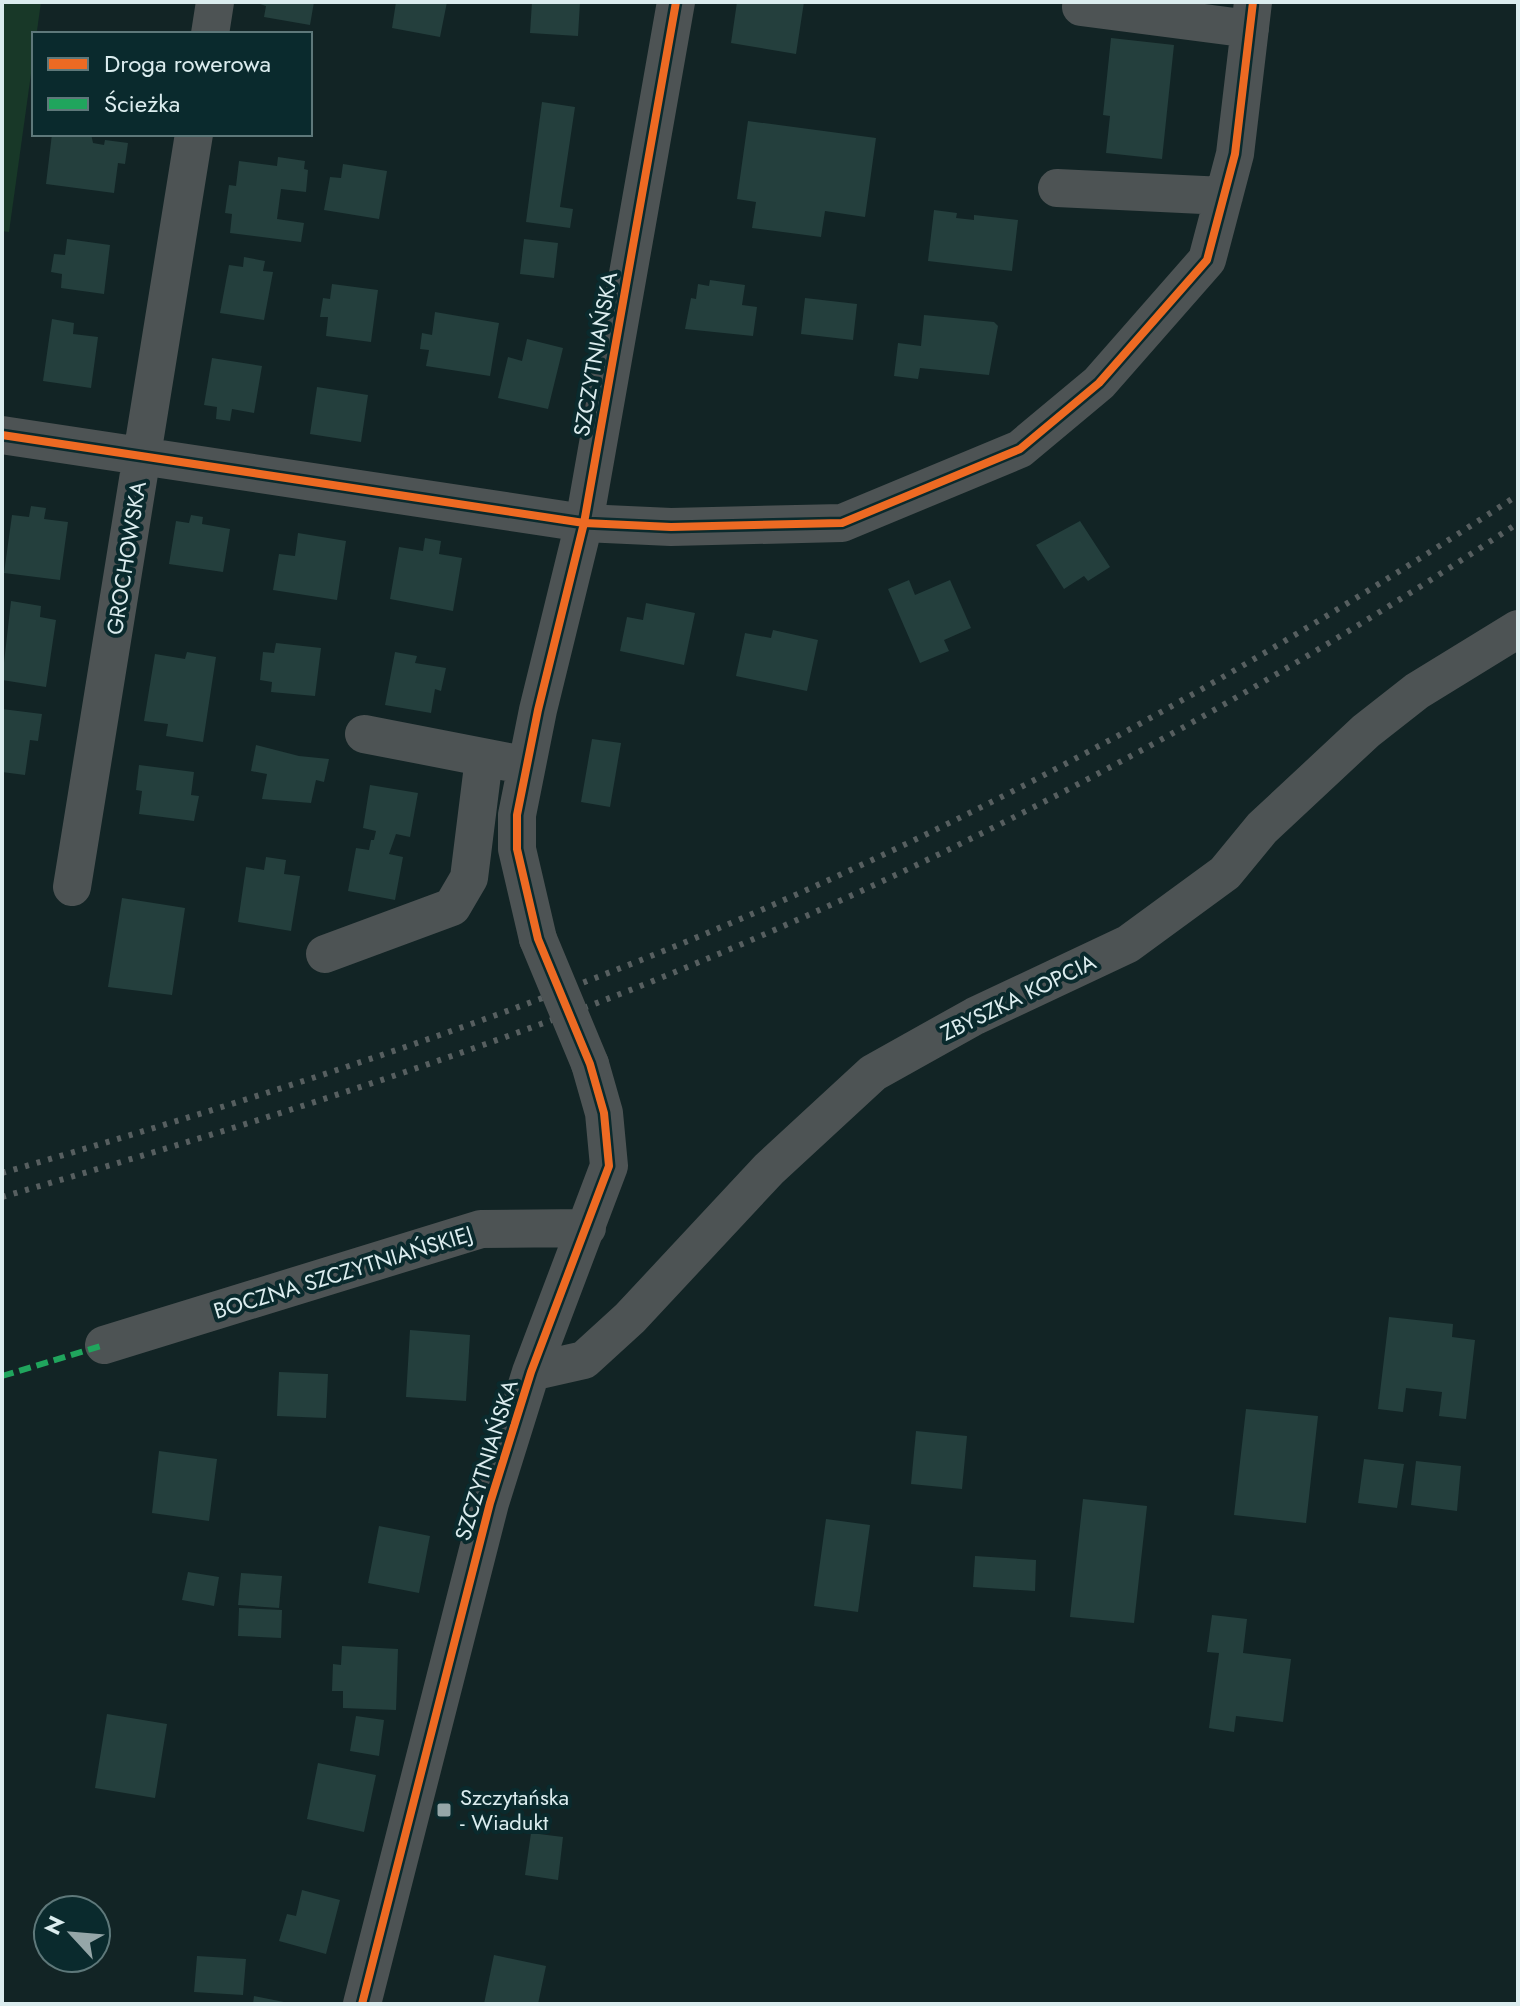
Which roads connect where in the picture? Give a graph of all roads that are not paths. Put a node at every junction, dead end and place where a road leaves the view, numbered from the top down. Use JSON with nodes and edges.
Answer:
{"nodes":[{"id":1,"x":215,"y":2,"type":"edge"},
{"id":2,"x":676,"y":2,"type":"edge"},
{"id":3,"x":1081,"y":7,"type":"dead end"},
{"id":4,"x":1251,"y":15,"type":"edge"},
{"id":5,"x":210,"y":32,"type":"edge"},
{"id":6,"x":194,"y":136,"type":"edge"},
{"id":7,"x":1057,"y":188,"type":"dead end"},
{"id":8,"x":1224,"y":196,"type":"junction"},
{"id":9,"x":2,"y":435,"type":"edge"},
{"id":10,"x":142,"y":457,"type":"junction"},
{"id":11,"x":584,"y":523,"type":"junction"},
{"id":12,"x":1518,"y":629,"type":"edge"},
{"id":13,"x":364,"y":734,"type":"dead end"},
{"id":14,"x":484,"y":758,"type":"junction"},
{"id":15,"x":527,"y":766,"type":"junction"},
{"id":16,"x":72,"y":887,"type":"dead end"},
{"id":17,"x":325,"y":954,"type":"dead end"},
{"id":18,"x":587,"y":1228,"type":"junction"},
{"id":19,"x":104,"y":1345,"type":"dead end"},
{"id":20,"x":531,"y":1372,"type":"junction"},
{"id":21,"x":362,"y":2004,"type":"edge"}],
"edges":[{"from":1,"to":5,"type":"street"},
{"from":2,"to":11,"type":"street","name":"SZCZYTNIAŃSKA"},
{"from":3,"to":4,"type":"street"},
{"from":4,"to":8,"type":"street"},
{"from":6,"to":10,"type":"street","name":"GROCHOWSKA"},
{"from":7,"to":8,"type":"street"},
{"from":8,"to":11,"type":"street"},
{"from":9,"to":10,"type":"street"},
{"from":10,"to":11,"type":"street"},
{"from":10,"to":16,"type":"street","name":"GROCHOWSKA"},
{"from":11,"to":15,"type":"street","name":"SZCZYTNIAŃSKA"},
{"from":12,"to":20,"type":"street","name":"ZBYSZKA KOPCIA"},
{"from":13,"to":14,"type":"street"},
{"from":14,"to":15,"type":"street"},
{"from":14,"to":17,"type":"street"},
{"from":15,"to":18,"type":"street","name":"SZCZYTNIAŃSKA","bridge":true},
{"from":18,"to":19,"type":"street","name":"BOCZNA SZCZYTNIAŃSKIEJ"},
{"from":18,"to":20,"type":"street","name":"SZCZYTNIAŃSKA"},
{"from":20,"to":21,"type":"street","name":"SZCZYTNIAŃSKA"}]}
